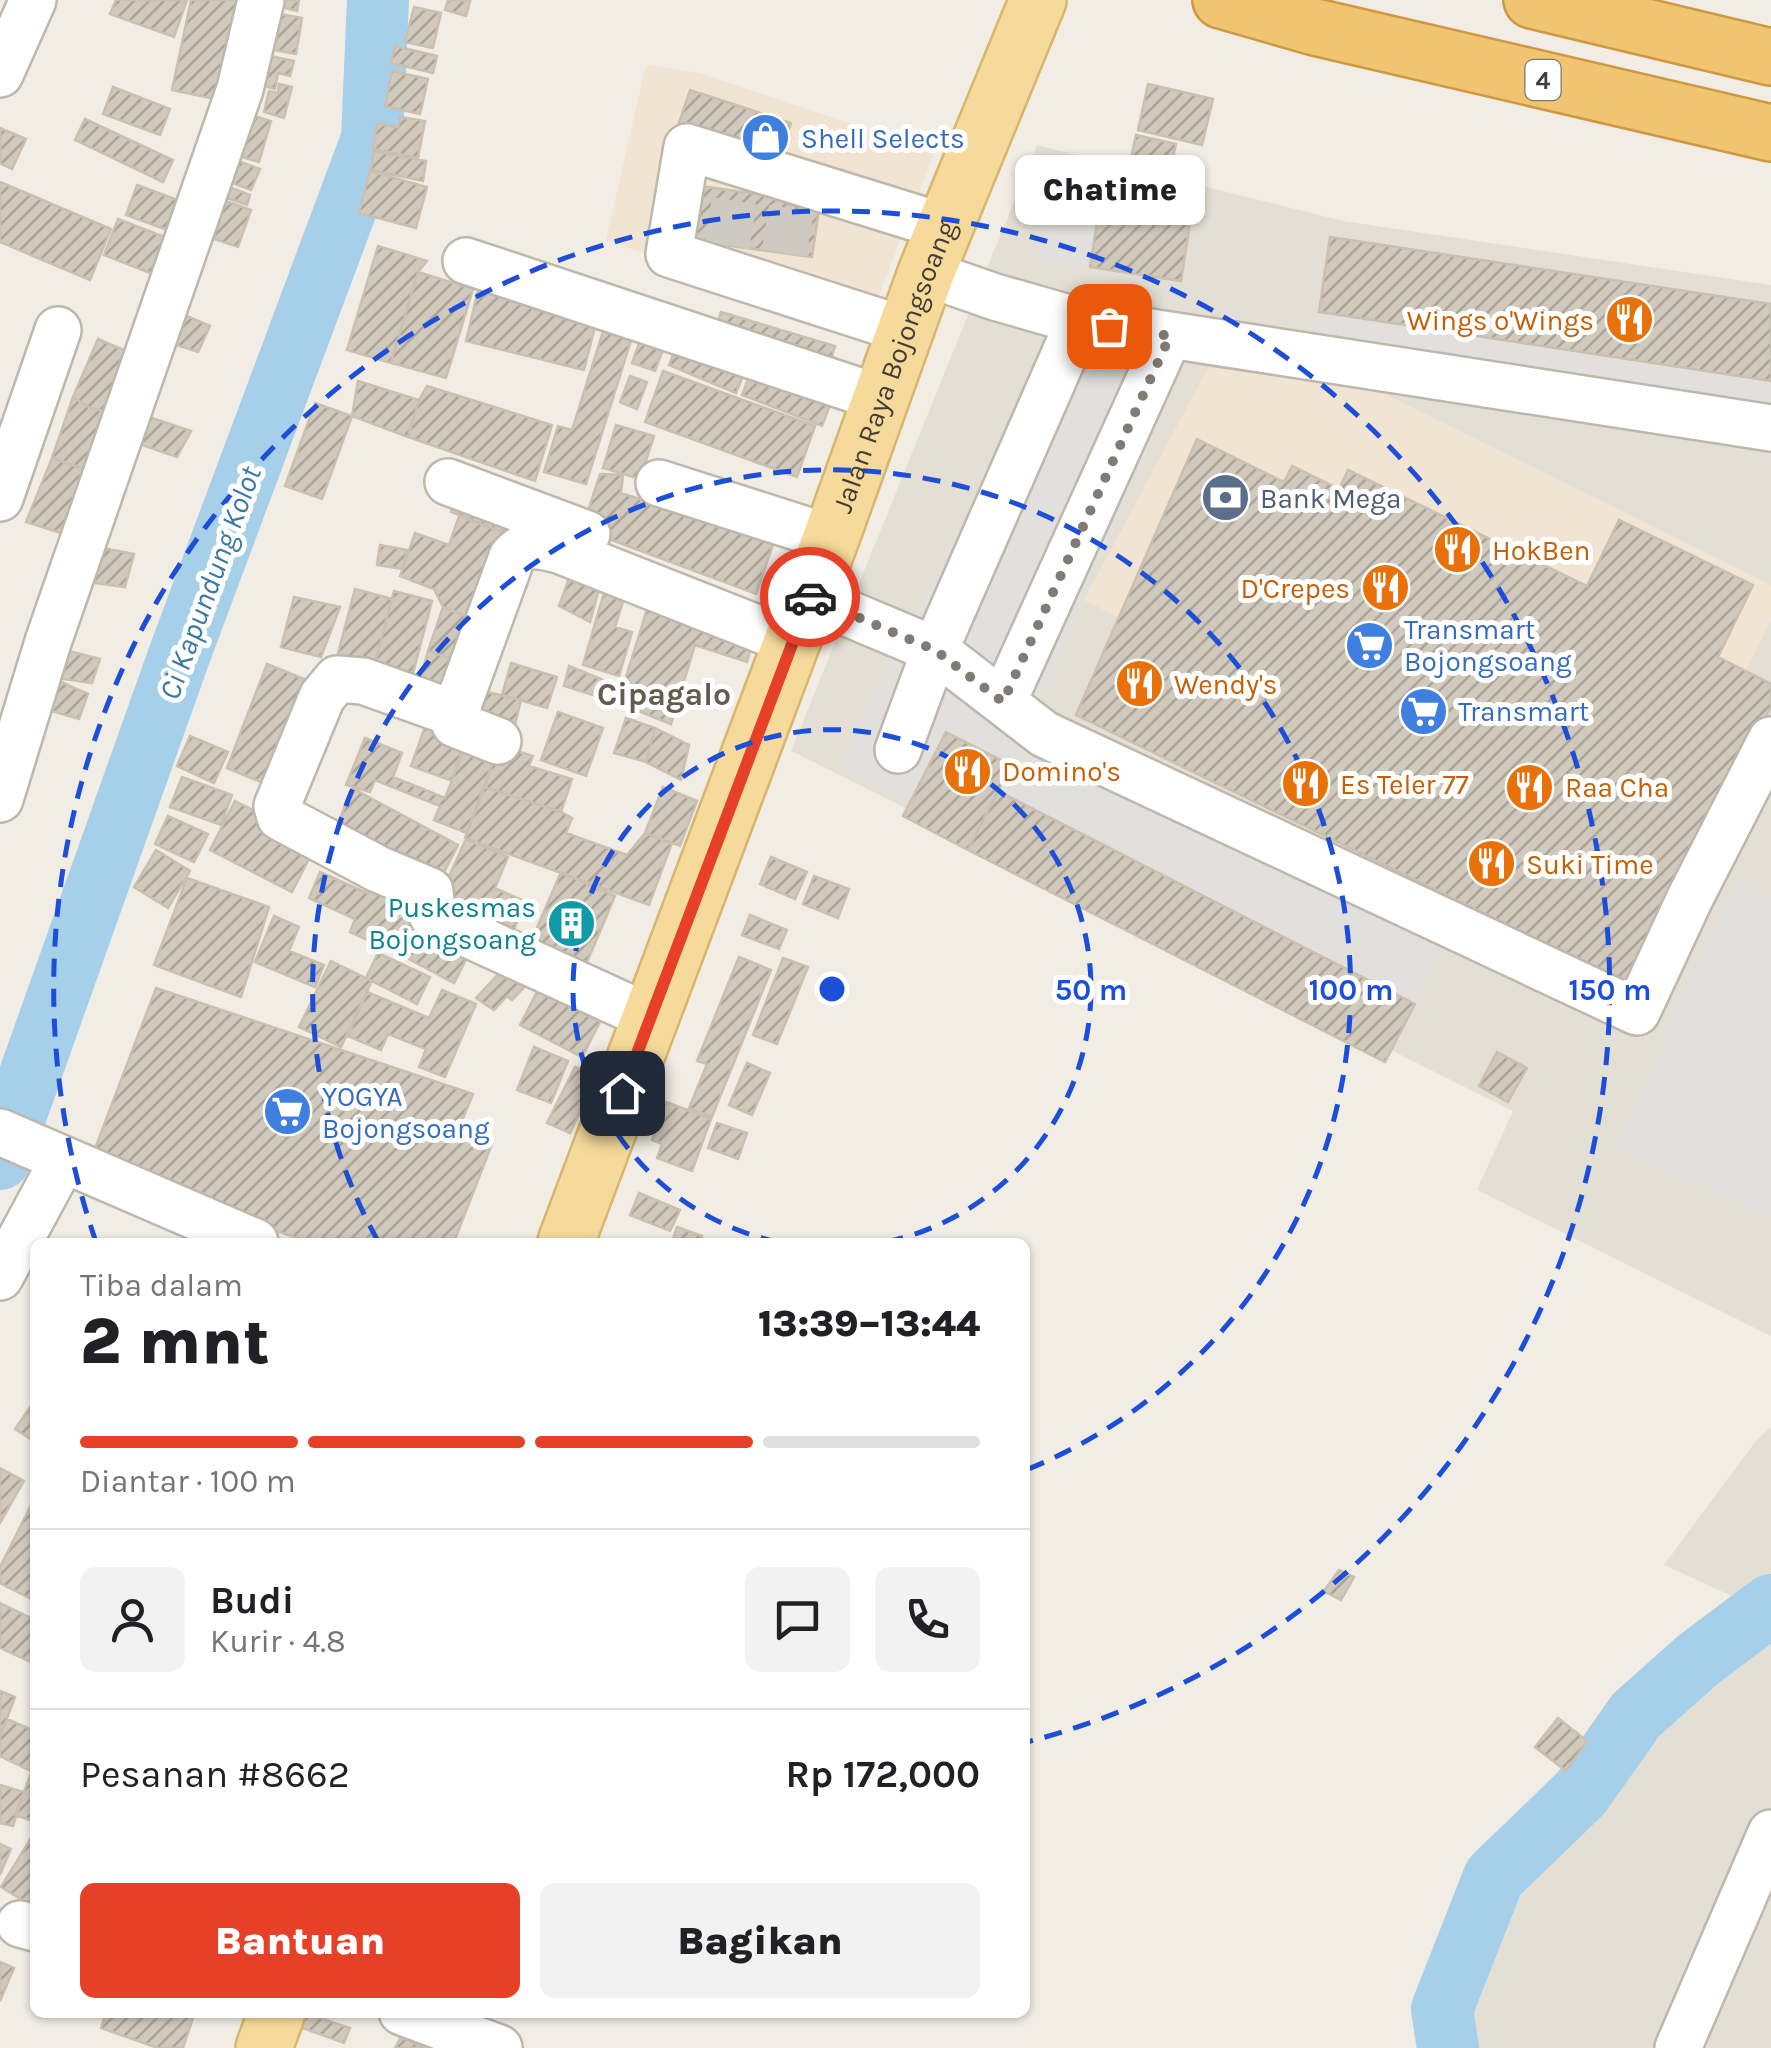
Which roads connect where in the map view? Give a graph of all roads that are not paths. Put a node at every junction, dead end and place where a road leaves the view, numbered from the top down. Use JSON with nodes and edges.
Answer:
{"nodes":[{"id":1,"x":33,"y":0,"type":"edge"},
{"id":2,"x":262,"y":0,"type":"edge"},
{"id":3,"x":1038,"y":0,"type":"edge"},
{"id":4,"x":1221,"y":0,"type":"edge"},
{"id":5,"x":1532,"y":0,"type":"edge"},
{"id":6,"x":1771,"y":57,"type":"edge"},
{"id":7,"x":0,"y":74,"type":"edge"},
{"id":8,"x":1771,"y":133,"type":"edge"},
{"id":9,"x":936,"y":250,"type":"junction"},
{"id":10,"x":466,"y":262,"type":"dead end"},
{"id":11,"x":1079,"y":321,"type":"junction"},
{"id":12,"x":58,"y":330,"type":"dead end"},
{"id":13,"x":905,"y":330,"type":"junction"},
{"id":14,"x":1170,"y":336,"type":"junction"},
{"id":15,"x":880,"y":398,"type":"junction"},
{"id":16,"x":1771,"y":428,"type":"edge"},
{"id":17,"x":448,"y":482,"type":"dead end"},
{"id":18,"x":659,"y":483,"type":"dead end"},
{"id":19,"x":0,"y":498,"type":"edge"},
{"id":20,"x":831,"y":538,"type":"junction"},
{"id":21,"x":801,"y":618,"type":"junction"},
{"id":22,"x":935,"y":650,"type":"junction"},
{"id":23,"x":1003,"y":702,"type":"junction"},
{"id":24,"x":450,"y":712,"type":"junction"},
{"id":25,"x":1771,"y":740,"type":"edge"},
{"id":26,"x":498,"y":742,"type":"dead end"},
{"id":27,"x":898,"y":750,"type":"dead end"},
{"id":28,"x":0,"y":799,"type":"edge"},
{"id":29,"x":650,"y":1018,"type":"junction"},
{"id":30,"x":34,"y":1146,"type":"edge"},
{"id":31,"x":245,"y":1238,"type":"edge"},
{"id":32,"x":568,"y":1238,"type":"edge"},
{"id":33,"x":0,"y":1277,"type":"edge"},
{"id":34,"x":1771,"y":1833,"type":"edge"},
{"id":35,"x":275,"y":2018,"type":"edge"},
{"id":36,"x":418,"y":2018,"type":"edge"},
{"id":37,"x":264,"y":2048,"type":"edge"},
{"id":38,"x":500,"y":2048,"type":"edge"},
{"id":39,"x":1678,"y":2048,"type":"edge"}],
"edges":[{"from":1,"to":7,"type":"street"},
{"from":2,"to":28,"type":"street"},
{"from":3,"to":9,"type":"main road","name":"Jalan Raya Bojongsoang"},
{"from":4,"to":8,"type":"highway","number":"4"},
{"from":5,"to":6,"type":"highway"},
{"from":9,"to":11,"type":"street"},
{"from":9,"to":13,"type":"main road","name":"Jalan Raya Bojongsoang"},
{"from":9,"to":13,"type":"street"},
{"from":10,"to":15,"type":"street"},
{"from":11,"to":14,"type":"street"},
{"from":11,"to":22,"type":"street"},
{"from":12,"to":19,"type":"street"},
{"from":13,"to":15,"type":"main road","name":"Jalan Raya Bojongsoang"},
{"from":14,"to":16,"type":"street"},
{"from":14,"to":23,"type":"street"},
{"from":15,"to":20,"type":"main road","name":"Jalan Raya Bojongsoang"},
{"from":17,"to":21,"type":"street"},
{"from":18,"to":20,"type":"street"},
{"from":20,"to":21,"type":"main road","name":"Jalan Raya Bojongsoang"},
{"from":21,"to":22,"type":"street"},
{"from":21,"to":24,"type":"street"},
{"from":21,"to":29,"type":"main road","name":"Jalan Raya Bojongsoang"},
{"from":22,"to":23,"type":"street"},
{"from":22,"to":27,"type":"street"},
{"from":23,"to":25,"type":"street"},
{"from":24,"to":26,"type":"street"},
{"from":24,"to":29,"type":"street"},
{"from":29,"to":32,"type":"main road","name":"Jalan Raya Bojongsoang"},
{"from":30,"to":31,"type":"street"},
{"from":30,"to":33,"type":"street"},
{"from":34,"to":39,"type":"street"},
{"from":35,"to":37,"type":"main road"},
{"from":36,"to":38,"type":"street"}]}
